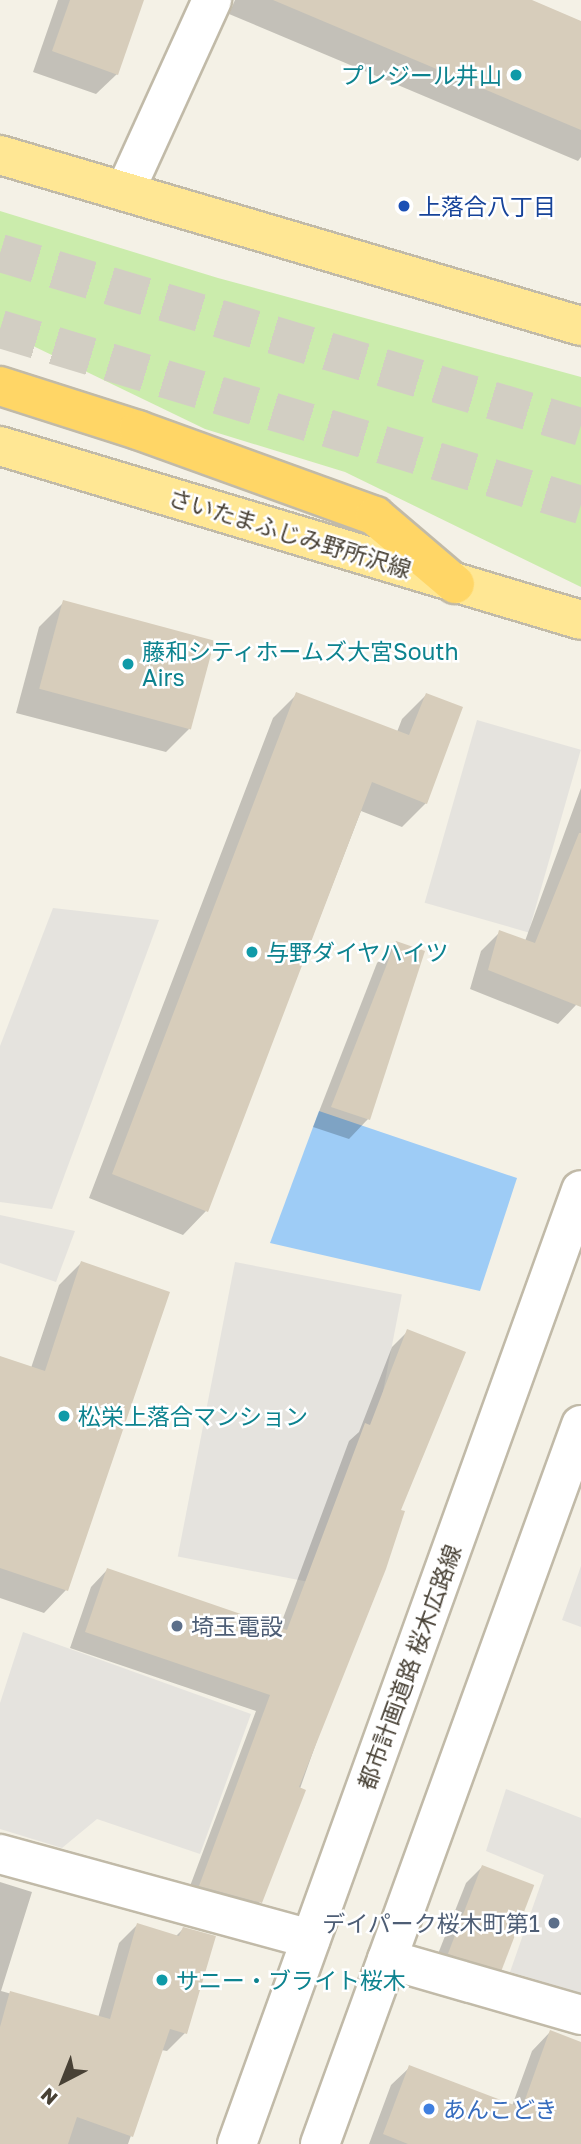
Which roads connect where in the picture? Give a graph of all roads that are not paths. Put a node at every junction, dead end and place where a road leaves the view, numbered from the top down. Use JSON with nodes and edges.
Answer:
{"nodes":[{"id":1,"x":212,"y":0,"type":"edge"},
{"id":2,"x":0,"y":155,"type":"edge"},
{"id":3,"x":125,"y":191,"type":"junction"},
{"id":4,"x":581,"y":326,"type":"edge"},
{"id":5,"x":0,"y":386,"type":"edge"},
{"id":6,"x":0,"y":446,"type":"edge"},
{"id":7,"x":455,"y":583,"type":"junction"},
{"id":8,"x":581,"y":620,"type":"edge"},
{"id":9,"x":581,"y":1190,"type":"edge"},
{"id":10,"x":581,"y":1425,"type":"edge"},
{"id":11,"x":0,"y":1854,"type":"edge"},
{"id":12,"x":311,"y":1939,"type":"junction"},
{"id":13,"x":387,"y":1959,"type":"junction"},
{"id":14,"x":581,"y":2015,"type":"edge"},
{"id":15,"x":237,"y":2144,"type":"edge"},
{"id":16,"x":320,"y":2144,"type":"edge"}],
"edges":[{"from":1,"to":3,"type":"street"},
{"from":2,"to":3,"type":"main road"},
{"from":3,"to":4,"type":"main road"},
{"from":5,"to":7,"type":"highway"},
{"from":6,"to":7,"type":"main road","name":"さいたまふじみ野所沢線"},
{"from":7,"to":8,"type":"main road","name":"さいたまふじみ野所沢線"},
{"from":9,"to":12,"type":"street","name":"都市計画道路 桜木広路線"},
{"from":10,"to":13,"type":"street"},
{"from":11,"to":12,"type":"street"},
{"from":12,"to":15,"type":"street","name":"都市計画道路 桜木広路線"},
{"from":13,"to":14,"type":"street"},
{"from":13,"to":16,"type":"street"}]}
